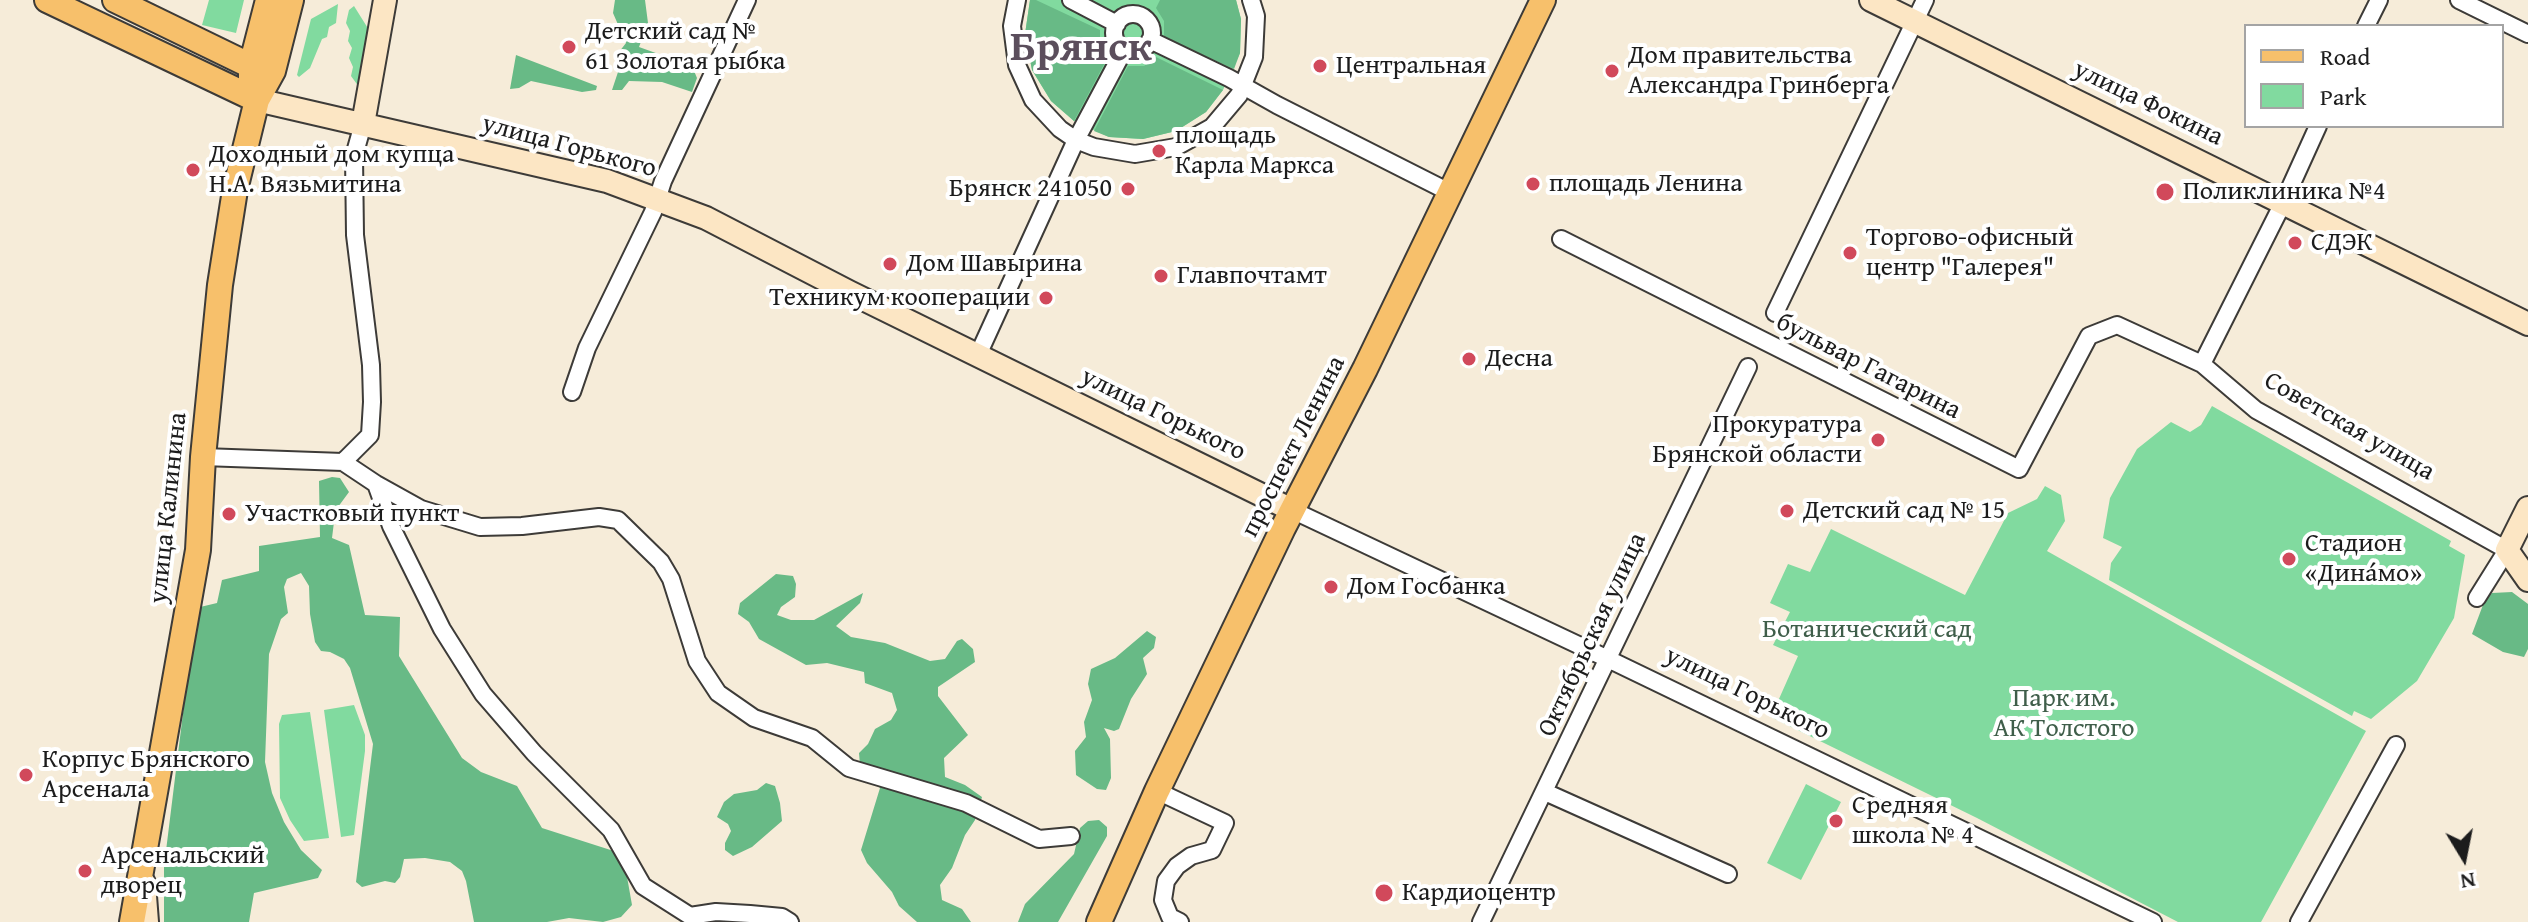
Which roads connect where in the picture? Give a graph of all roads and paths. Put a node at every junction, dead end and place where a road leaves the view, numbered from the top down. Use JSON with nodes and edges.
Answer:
{"nodes":[{"id":1,"x":47,"y":0,"type":"edge"},
{"id":2,"x":268,"y":0,"type":"edge"},
{"id":3,"x":291,"y":0,"type":"edge"},
{"id":4,"x":385,"y":0,"type":"edge"},
{"id":5,"x":747,"y":0,"type":"edge"},
{"id":6,"x":1017,"y":0,"type":"edge"},
{"id":7,"x":1071,"y":0,"type":"edge"},
{"id":8,"x":1148,"y":0,"type":"edge"},
{"id":9,"x":1251,"y":0,"type":"edge"},
{"id":10,"x":1543,"y":0,"type":"edge"},
{"id":11,"x":1871,"y":0,"type":"edge"},
{"id":12,"x":1925,"y":0,"type":"edge"},
{"id":13,"x":2379,"y":0,"type":"edge"},
{"id":14,"x":2459,"y":0,"type":"edge"},
{"id":15,"x":124,"y":5,"type":"edge"},
{"id":16,"x":1141,"y":16,"type":"junction"},
{"id":17,"x":1915,"y":21,"type":"junction"},
{"id":18,"x":1117,"y":24,"type":"junction"},
{"id":19,"x":2367,"y":24,"type":"edge"},
{"id":20,"x":2528,"y":34,"type":"edge"},
{"id":21,"x":1150,"y":40,"type":"junction"},
{"id":22,"x":1124,"y":50,"type":"junction"},
{"id":23,"x":251,"y":66,"type":"junction"},
{"id":24,"x":1244,"y":86,"type":"junction"},
{"id":25,"x":257,"y":100,"type":"junction"},
{"id":26,"x":363,"y":124,"type":"junction"},
{"id":27,"x":2317,"y":128,"type":"edge"},
{"id":28,"x":1076,"y":140,"type":"junction"},
{"id":29,"x":1451,"y":193,"type":"junction"},
{"id":30,"x":656,"y":200,"type":"junction"},
{"id":31,"x":2284,"y":201,"type":"junction"},
{"id":32,"x":1561,"y":239,"type":"dead end"},
{"id":33,"x":1775,"y":313,"type":"dead end"},
{"id":34,"x":2528,"y":324,"type":"edge"},
{"id":35,"x":2089,"y":336,"type":"joint"},
{"id":36,"x":978,"y":355,"type":"junction"},
{"id":37,"x":2202,"y":364,"type":"junction"},
{"id":38,"x":1748,"y":367,"type":"dead end"},
{"id":39,"x":572,"y":392,"type":"dead end"},
{"id":40,"x":203,"y":457,"type":"junction"},
{"id":41,"x":343,"y":462,"type":"junction"},
{"id":42,"x":376,"y":484,"type":"junction"},
{"id":43,"x":2528,"y":508,"type":"edge"},
{"id":44,"x":1292,"y":510,"type":"junction"},
{"id":45,"x":2507,"y":550,"type":"junction"},
{"id":46,"x":2528,"y":580,"type":"edge"},
{"id":47,"x":2477,"y":598,"type":"dead end"},
{"id":48,"x":1608,"y":659,"type":"junction"},
{"id":49,"x":2396,"y":745,"type":"dead end"},
{"id":50,"x":1157,"y":791,"type":"junction"},
{"id":51,"x":1545,"y":792,"type":"junction"},
{"id":52,"x":1071,"y":836,"type":"dead end"},
{"id":53,"x":143,"y":866,"type":"junction"},
{"id":54,"x":1728,"y":874,"type":"dead end"},
{"id":55,"x":689,"y":919,"type":"edge"},
{"id":56,"x":132,"y":922,"type":"edge"},
{"id":57,"x":147,"y":922,"type":"edge"},
{"id":58,"x":790,"y":922,"type":"edge"},
{"id":59,"x":1099,"y":922,"type":"edge"},
{"id":60,"x":1180,"y":922,"type":"edge"},
{"id":61,"x":1481,"y":922,"type":"edge"},
{"id":62,"x":2153,"y":922,"type":"edge"},
{"id":63,"x":2299,"y":922,"type":"edge"}],
"edges":[{"from":1,"to":25,"type":"main road","name":"улица Горького"},
{"from":2,"to":23,"type":"main road","name":"улица Калинина"},
{"from":3,"to":25,"type":"main road","name":"улица Калинина"},
{"from":4,"to":26,"type":"street"},
{"from":5,"to":30,"type":"street"},
{"from":6,"to":28,"type":"street"},
{"from":7,"to":18,"type":"street"},
{"from":8,"to":16,"type":"street"},
{"from":9,"to":24,"type":"street"},
{"from":10,"to":29,"type":"main road","name":"проспект Ленина"},
{"from":11,"to":17,"type":"street","name":"улица Фокина"},
{"from":12,"to":17,"type":"street"},
{"from":13,"to":19,"type":"street"},
{"from":14,"to":20,"type":"street"},
{"from":15,"to":23,"type":"main road"},
{"from":16,"to":18,"type":"street"},
{"from":16,"to":21,"type":"street"},
{"from":17,"to":31,"type":"street","name":"улица Фокина"},
{"from":17,"to":33,"type":"street"},
{"from":18,"to":22,"type":"street"},
{"from":21,"to":22,"type":"street"},
{"from":21,"to":24,"type":"street"},
{"from":22,"to":28,"type":"street"},
{"from":23,"to":25,"type":"main road","name":"улица Калинина"},
{"from":24,"to":28,"type":"street"},
{"from":24,"to":29,"type":"street"},
{"from":25,"to":26,"type":"street","name":"улица Горького"},
{"from":25,"to":40,"type":"main road","name":"улица Калинина"},
{"from":26,"to":30,"type":"street","name":"улица Горького"},
{"from":26,"to":41,"type":"street"},
{"from":27,"to":31,"type":"street"},
{"from":28,"to":36,"type":"street"},
{"from":29,"to":44,"type":"main road","name":"проспект Ленина"},
{"from":30,"to":36,"type":"street","name":"улица Горького"},
{"from":30,"to":39,"type":"street"},
{"from":31,"to":34,"type":"street","name":"улица Фокина"},
{"from":31,"to":37,"type":"street"},
{"from":32,"to":35,"type":"street","name":"бульвар Гагарина"},
{"from":35,"to":37,"type":"street","name":"Советская улица"},
{"from":36,"to":44,"type":"street","name":"улица Горького"},
{"from":37,"to":45,"type":"street","name":"Советская улица"},
{"from":38,"to":48,"type":"street","name":"Октябрьская улица"},
{"from":40,"to":41,"type":"street"},
{"from":40,"to":53,"type":"main road","name":"улица Калинина"},
{"from":41,"to":42,"type":"street"},
{"from":42,"to":52,"type":"street"},
{"from":42,"to":55,"type":"street"},
{"from":43,"to":45,"type":"street"},
{"from":44,"to":48,"type":"street","name":"улица Горького"},
{"from":44,"to":50,"type":"main road","name":"проспект Ленина"},
{"from":45,"to":46,"type":"street","name":"Советская улица"},
{"from":45,"to":47,"type":"street"},
{"from":48,"to":51,"type":"street","name":"Октябрьская улица"},
{"from":48,"to":62,"type":"street","name":"улица Горького"},
{"from":49,"to":63,"type":"street"},
{"from":50,"to":59,"type":"main road","name":"проспект Ленина"},
{"from":50,"to":60,"type":"street"},
{"from":51,"to":54,"type":"street"},
{"from":51,"to":61,"type":"street","name":"Октябрьская улица"},
{"from":53,"to":56,"type":"main road","name":"улица Калинина"},
{"from":53,"to":57,"type":"street"},
{"from":55,"to":58,"type":"street"}]}
